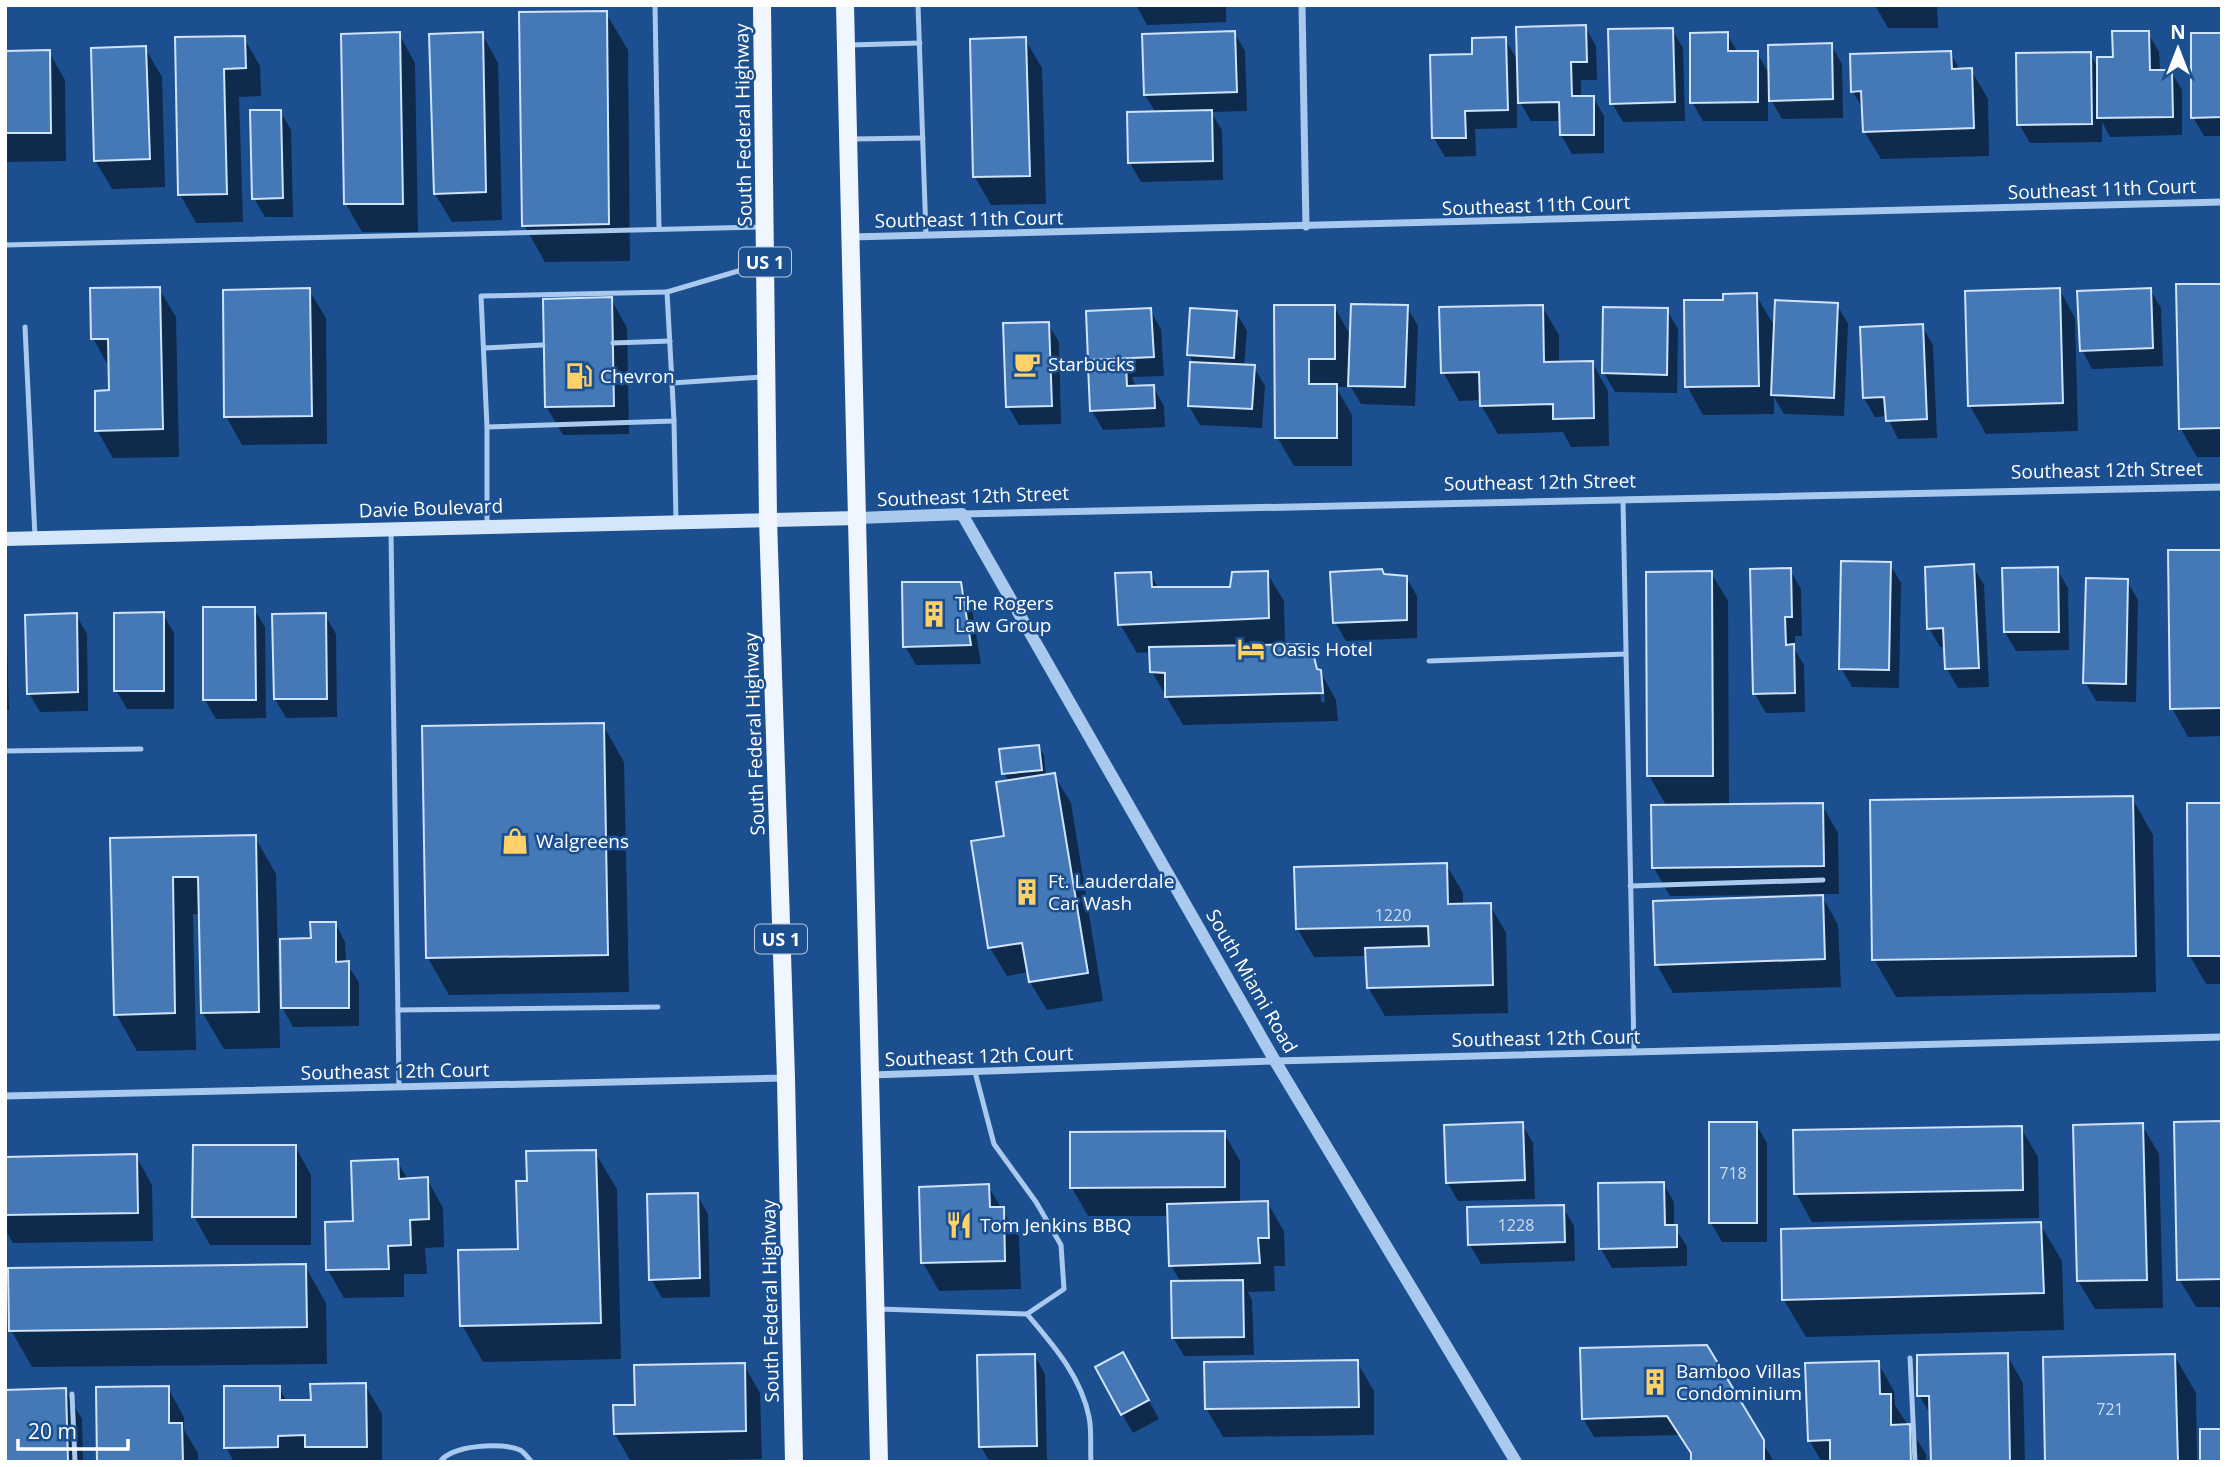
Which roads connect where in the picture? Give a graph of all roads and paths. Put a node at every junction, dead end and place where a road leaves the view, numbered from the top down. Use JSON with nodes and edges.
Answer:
{"nodes":[{"id":1,"x":655,"y":5,"type":"edge"},
{"id":2,"x":762,"y":5,"type":"edge"},
{"id":3,"x":845,"y":5,"type":"edge"},
{"id":4,"x":918,"y":5,"type":"edge"},
{"id":5,"x":1302,"y":5,"type":"edge"},
{"id":6,"x":920,"y":43,"type":"junction"},
{"id":7,"x":846,"y":45,"type":"junction"},
{"id":8,"x":923,"y":138,"type":"junction"},
{"id":9,"x":849,"y":139,"type":"junction"},
{"id":10,"x":2222,"y":202,"type":"edge"},
{"id":11,"x":765,"y":227,"type":"junction"},
{"id":12,"x":1306,"y":227,"type":"junction"},
{"id":13,"x":659,"y":229,"type":"junction"},
{"id":14,"x":926,"y":235,"type":"junction"},
{"id":15,"x":850,"y":237,"type":"junction"},
{"id":16,"x":5,"y":245,"type":"edge"},
{"id":17,"x":765,"y":263,"type":"junction"},
{"id":18,"x":667,"y":292,"type":"junction"},
{"id":19,"x":25,"y":327,"type":"dead end"},
{"id":20,"x":670,"y":341,"type":"junction"},
{"id":21,"x":613,"y":343,"type":"dead end"},
{"id":22,"x":544,"y":345,"type":"dead end"},
{"id":23,"x":484,"y":348,"type":"junction"},
{"id":24,"x":766,"y":377,"type":"junction"},
{"id":25,"x":672,"y":383,"type":"junction"},
{"id":26,"x":674,"y":421,"type":"junction"},
{"id":27,"x":487,"y":427,"type":"junction"},
{"id":28,"x":2222,"y":487,"type":"edge"},
{"id":29,"x":1623,"y":500,"type":"junction"},
{"id":30,"x":962,"y":514,"type":"junction"},
{"id":31,"x":858,"y":518,"type":"junction"},
{"id":32,"x":768,"y":519,"type":"junction"},
{"id":33,"x":676,"y":521,"type":"junction"},
{"id":34,"x":487,"y":526,"type":"junction"},
{"id":35,"x":391,"y":529,"type":"junction"},
{"id":36,"x":35,"y":539,"type":"junction"},
{"id":37,"x":5,"y":540,"type":"edge"},
{"id":38,"x":1626,"y":654,"type":"junction"},
{"id":39,"x":1429,"y":662,"type":"dead end"},
{"id":40,"x":141,"y":749,"type":"dead end"},
{"id":41,"x":5,"y":751,"type":"edge"},
{"id":42,"x":1823,"y":880,"type":"dead end"},
{"id":43,"x":1630,"y":886,"type":"junction"},
{"id":44,"x":658,"y":1007,"type":"dead end"},
{"id":45,"x":398,"y":1010,"type":"junction"},
{"id":46,"x":2222,"y":1037,"type":"edge"},
{"id":47,"x":1634,"y":1052,"type":"junction"},
{"id":48,"x":1275,"y":1061,"type":"junction"},
{"id":49,"x":975,"y":1072,"type":"junction"},
{"id":50,"x":870,"y":1075,"type":"junction"},
{"id":51,"x":786,"y":1078,"type":"junction"},
{"id":52,"x":399,"y":1087,"type":"junction"},
{"id":53,"x":5,"y":1096,"type":"edge"},
{"id":54,"x":875,"y":1309,"type":"junction"},
{"id":55,"x":1027,"y":1314,"type":"junction"},
{"id":56,"x":1910,"y":1358,"type":"dead end"},
{"id":57,"x":72,"y":1394,"type":"dead end"},
{"id":58,"x":75,"y":1462,"type":"edge"},
{"id":59,"x":440,"y":1462,"type":"edge"},
{"id":60,"x":532,"y":1462,"type":"edge"},
{"id":61,"x":794,"y":1462,"type":"edge"},
{"id":62,"x":879,"y":1462,"type":"edge"},
{"id":63,"x":1091,"y":1462,"type":"edge"},
{"id":64,"x":1516,"y":1462,"type":"edge"},
{"id":65,"x":1915,"y":1462,"type":"edge"}],
"edges":[{"from":1,"to":13,"type":"lane"},
{"from":2,"to":11,"type":"main road","name":"South Federal Highway","number":"US 1"},
{"from":3,"to":7,"type":"main road"},
{"from":4,"to":6,"type":"lane"},
{"from":5,"to":12,"type":"street"},
{"from":6,"to":7,"type":"lane"},
{"from":6,"to":8,"type":"lane"},
{"from":7,"to":9,"type":"main road"},
{"from":8,"to":9,"type":"lane"},
{"from":8,"to":14,"type":"lane"},
{"from":9,"to":15,"type":"main road"},
{"from":10,"to":12,"type":"street","name":"Southeast 11th Court"},
{"from":11,"to":13,"type":"lane"},
{"from":11,"to":17,"type":"main road","name":"South Federal Highway","number":"US 1"},
{"from":12,"to":14,"type":"street","name":"Southeast 11th Court"},
{"from":13,"to":16,"type":"lane"},
{"from":14,"to":15,"type":"street","name":"Southeast 11th Court"},
{"from":15,"to":31,"type":"main road"},
{"from":17,"to":18,"type":"lane"},
{"from":17,"to":24,"type":"main road","name":"South Federal Highway","number":"US 1"},
{"from":18,"to":20,"type":"lane"},
{"from":18,"to":23,"type":"lane"},
{"from":19,"to":36,"type":"lane"},
{"from":20,"to":21,"type":"lane"},
{"from":20,"to":25,"type":"lane"},
{"from":22,"to":23,"type":"lane"},
{"from":23,"to":27,"type":"lane"},
{"from":24,"to":25,"type":"lane"},
{"from":24,"to":32,"type":"main road","name":"South Federal Highway","number":"US 1"},
{"from":25,"to":26,"type":"lane"},
{"from":26,"to":27,"type":"lane"},
{"from":26,"to":33,"type":"lane"},
{"from":27,"to":34,"type":"lane"},
{"from":28,"to":29,"type":"street","name":"Southeast 12th Street"},
{"from":29,"to":30,"type":"street","name":"Southeast 12th Street"},
{"from":29,"to":38,"type":"lane"},
{"from":30,"to":31,"type":"street","name":"Southeast 12th Street"},
{"from":30,"to":48,"type":"street","name":"South Miami Road"},
{"from":31,"to":32,"type":"main road","name":"Davie Boulevard"},
{"from":31,"to":50,"type":"main road"},
{"from":32,"to":33,"type":"main road","name":"Davie Boulevard"},
{"from":32,"to":51,"type":"main road","name":"South Federal Highway","number":"US 1"},
{"from":33,"to":34,"type":"main road","name":"Davie Boulevard"},
{"from":34,"to":35,"type":"main road","name":"Davie Boulevard"},
{"from":35,"to":36,"type":"main road","name":"Davie Boulevard"},
{"from":35,"to":45,"type":"lane"},
{"from":36,"to":37,"type":"main road","name":"Davie Boulevard"},
{"from":38,"to":39,"type":"lane"},
{"from":38,"to":43,"type":"lane"},
{"from":40,"to":41,"type":"lane"},
{"from":42,"to":43,"type":"lane"},
{"from":43,"to":47,"type":"lane"},
{"from":44,"to":45,"type":"lane"},
{"from":45,"to":52,"type":"lane"},
{"from":46,"to":47,"type":"street","name":"Southeast 12th Court"},
{"from":47,"to":48,"type":"street","name":"Southeast 12th Court"},
{"from":48,"to":49,"type":"street","name":"Southeast 12th Court"},
{"from":48,"to":64,"type":"street","name":"South Miami Road"},
{"from":49,"to":50,"type":"street","name":"Southeast 12th Court"},
{"from":49,"to":55,"type":"lane"},
{"from":50,"to":54,"type":"main road"},
{"from":51,"to":52,"type":"street","name":"Southeast 12th Court"},
{"from":51,"to":61,"type":"main road","name":"South Federal Highway","number":"US 1"},
{"from":52,"to":53,"type":"street","name":"Southeast 12th Court"},
{"from":54,"to":55,"type":"lane"},
{"from":54,"to":62,"type":"main road"},
{"from":55,"to":63,"type":"lane"},
{"from":56,"to":65,"type":"lane"},
{"from":57,"to":58,"type":"lane"},
{"from":59,"to":60,"type":"lane"}]}
